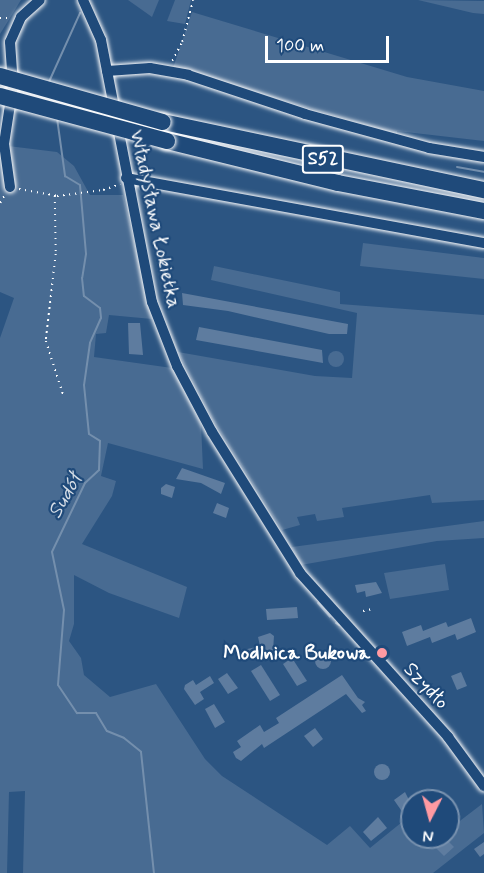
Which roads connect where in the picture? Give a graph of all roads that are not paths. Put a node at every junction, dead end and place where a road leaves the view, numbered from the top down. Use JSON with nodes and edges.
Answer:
{"nodes":[{"id":1,"x":40,"y":0,"type":"edge"},
{"id":2,"x":83,"y":0,"type":"edge"},
{"id":3,"x":107,"y":71,"type":"junction"},
{"id":4,"x":0,"y":76,"type":"edge"},
{"id":5,"x":0,"y":96,"type":"edge"},
{"id":6,"x":484,"y":157,"type":"edge"},
{"id":7,"x":126,"y":179,"type":"junction"},
{"id":8,"x":10,"y":187,"type":"road end"},
{"id":9,"x":484,"y":190,"type":"edge"},
{"id":10,"x":484,"y":211,"type":"edge"},
{"id":11,"x":484,"y":243,"type":"edge"},
{"id":12,"x":337,"y":615,"type":"joint"},
{"id":13,"x":484,"y":786,"type":"edge"}],
"edges":[{"from":1,"to":8,"type":"street"},
{"from":2,"to":3,"type":"street","name":"Władysława Łokietka"},
{"from":3,"to":6,"type":"street"},
{"from":3,"to":7,"type":"street","name":"Władysława Łokietka"},
{"from":4,"to":9,"type":"highway","number":"S52","bridge":true},
{"from":5,"to":10,"type":"highway","number":"S52","bridge":true},
{"from":7,"to":11,"type":"street"},
{"from":7,"to":12,"type":"street","name":"Władysława Łokietka"},
{"from":12,"to":13,"type":"street","name":"Szydło"}]}
